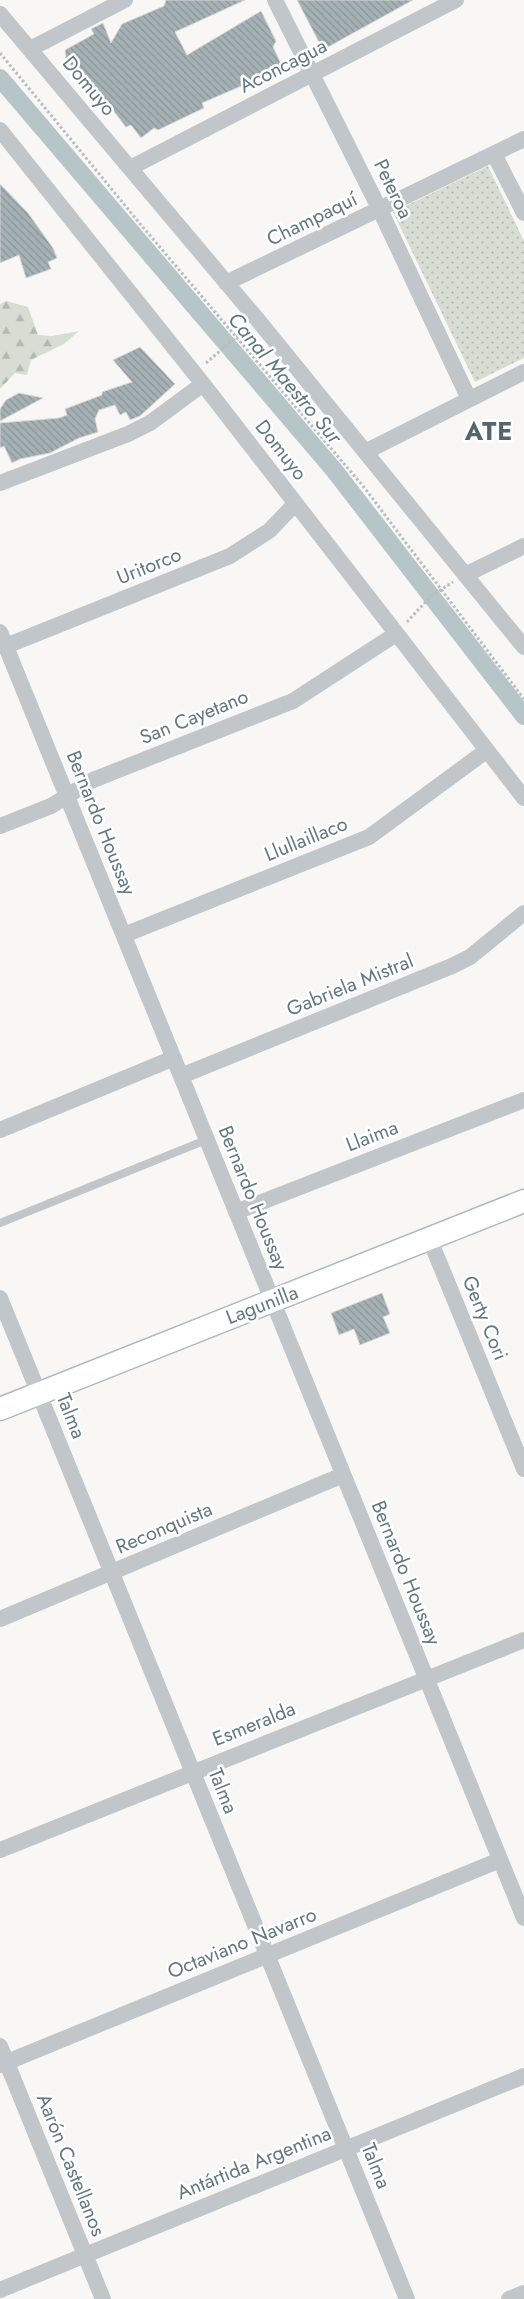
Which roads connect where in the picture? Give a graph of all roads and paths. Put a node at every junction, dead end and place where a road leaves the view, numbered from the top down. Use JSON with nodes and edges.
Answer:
{"nodes":[{"id":1,"x":124,"y":0,"type":"edge"},
{"id":2,"x":275,"y":0,"type":"edge"},
{"id":3,"x":456,"y":0,"type":"edge"},
{"id":4,"x":0,"y":14,"type":"edge"},
{"id":5,"x":30,"y":49,"type":"junction"},
{"id":6,"x":0,"y":53,"type":"edge"},
{"id":7,"x":313,"y":75,"type":"junction"},
{"id":8,"x":0,"y":130,"type":"edge"},
{"id":9,"x":524,"y":139,"type":"edge"},
{"id":10,"x":494,"y":154,"type":"junction"},
{"id":11,"x":130,"y":168,"type":"junction"},
{"id":12,"x":380,"y":210,"type":"junction"},
{"id":13,"x":524,"y":213,"type":"edge"},
{"id":14,"x":226,"y":284,"type":"junction"},
{"id":15,"x":236,"y":337,"type":"junction"},
{"id":16,"x":217,"y":353,"type":"dead end"},
{"id":17,"x":524,"y":372,"type":"edge"},
{"id":18,"x":203,"y":384,"type":"junction"},
{"id":19,"x":469,"y":399,"type":"junction"},
{"id":20,"x":365,"y":452,"type":"junction"},
{"id":21,"x":0,"y":483,"type":"edge"},
{"id":22,"x":295,"y":504,"type":"junction"},
{"id":23,"x":524,"y":546,"type":"edge"},
{"id":24,"x":465,"y":575,"type":"junction"},
{"id":25,"x":440,"y":589,"type":"junction"},
{"id":26,"x":396,"y":634,"type":"junction"},
{"id":27,"x":3,"y":639,"type":"edge"},
{"id":28,"x":524,"y":647,"type":"edge"},
{"id":29,"x":524,"y":699,"type":"edge"},
{"id":30,"x":486,"y":751,"type":"junction"},
{"id":31,"x":67,"y":796,"type":"junction"},
{"id":32,"x":524,"y":798,"type":"edge"},
{"id":33,"x":0,"y":826,"type":"edge"},
{"id":34,"x":524,"y":913,"type":"edge"},
{"id":35,"x":124,"y":935,"type":"junction"},
{"id":36,"x":174,"y":1058,"type":"junction"},
{"id":37,"x":181,"y":1076,"type":"junction"},
{"id":38,"x":524,"y":1100,"type":"edge"},
{"id":39,"x":0,"y":1130,"type":"edge"},
{"id":40,"x":206,"y":1140,"type":"junction"},
{"id":41,"x":524,"y":1202,"type":"edge"},
{"id":42,"x":236,"y":1212,"type":"junction"},
{"id":43,"x":0,"y":1223,"type":"edge"},
{"id":44,"x":430,"y":1240,"type":"junction"},
{"id":45,"x":0,"y":1298,"type":"edge"},
{"id":46,"x":271,"y":1301,"type":"junction"},
{"id":47,"x":38,"y":1394,"type":"junction"},
{"id":48,"x":0,"y":1409,"type":"edge"},
{"id":49,"x":524,"y":1468,"type":"edge"},
{"id":50,"x":343,"y":1475,"type":"junction"},
{"id":51,"x":112,"y":1573,"type":"junction"},
{"id":52,"x":0,"y":1619,"type":"edge"},
{"id":53,"x":524,"y":1640,"type":"edge"},
{"id":54,"x":426,"y":1678,"type":"junction"},
{"id":55,"x":192,"y":1772,"type":"junction"},
{"id":56,"x":0,"y":1850,"type":"edge"},
{"id":57,"x":500,"y":1860,"type":"junction"},
{"id":58,"x":524,"y":1918,"type":"edge"},
{"id":59,"x":267,"y":1956,"type":"junction"},
{"id":60,"x":0,"y":2046,"type":"edge"},
{"id":61,"x":3,"y":2064,"type":"edge"},
{"id":62,"x":524,"y":2076,"type":"edge"},
{"id":63,"x":346,"y":2148,"type":"junction"},
{"id":64,"x":85,"y":2255,"type":"junction"},
{"id":65,"x":0,"y":2290,"type":"edge"},
{"id":66,"x":524,"y":2293,"type":"edge"},
{"id":67,"x":103,"y":2299,"type":"edge"},
{"id":68,"x":407,"y":2299,"type":"edge"},
{"id":69,"x":509,"y":2299,"type":"edge"}],
"edges":[{"from":1,"to":5,"type":"street"},
{"from":2,"to":7,"type":"street","name":"Peteroa"},
{"from":3,"to":7,"type":"street","name":"Aconcagua"},
{"from":4,"to":5,"type":"street","name":"Domuyo"},
{"from":5,"to":11,"type":"street","name":"Domuyo"},
{"from":6,"to":15,"type":"path"},
{"from":7,"to":11,"type":"street","name":"Aconcagua"},
{"from":7,"to":12,"type":"street","name":"Peteroa"},
{"from":8,"to":18,"type":"street","name":"Domuyo"},
{"from":9,"to":10,"type":"street","name":"Champaquí"},
{"from":10,"to":12,"type":"street","name":"Champaquí"},
{"from":10,"to":13,"type":"street"},
{"from":11,"to":14,"type":"street","name":"Domuyo"},
{"from":12,"to":14,"type":"street","name":"Champaquí"},
{"from":12,"to":19,"type":"street","name":"Peteroa"},
{"from":14,"to":20,"type":"street","name":"Domuyo"},
{"from":15,"to":16,"type":"path"},
{"from":15,"to":25,"type":"path"},
{"from":17,"to":19,"type":"street"},
{"from":18,"to":21,"type":"street"},
{"from":18,"to":22,"type":"street","name":"Domuyo"},
{"from":19,"to":20,"type":"street"},
{"from":20,"to":24,"type":"street","name":"Domuyo"},
{"from":22,"to":26,"type":"street","name":"Domuyo"},
{"from":22,"to":27,"type":"street","name":"Uritorco"},
{"from":23,"to":24,"type":"street"},
{"from":24,"to":25,"type":"path"},
{"from":24,"to":28,"type":"street","name":"Domuyo"},
{"from":25,"to":26,"type":"path"},
{"from":25,"to":29,"type":"path"},
{"from":26,"to":30,"type":"street","name":"Domuyo"},
{"from":26,"to":31,"type":"street","name":"San Cayetano"},
{"from":27,"to":31,"type":"street","name":"Bernardo Houssay"},
{"from":30,"to":32,"type":"street","name":"Domuyo"},
{"from":30,"to":35,"type":"street","name":"Llullaillaco"},
{"from":31,"to":33,"type":"street","name":"San Cayetano"},
{"from":31,"to":35,"type":"street","name":"Bernardo Houssay"},
{"from":34,"to":37,"type":"street","name":"Gabriela Mistral"},
{"from":35,"to":36,"type":"street","name":"Bernardo Houssay"},
{"from":36,"to":37,"type":"street","name":"Bernardo Houssay"},
{"from":36,"to":39,"type":"street"},
{"from":37,"to":40,"type":"street","name":"Bernardo Houssay"},
{"from":38,"to":42,"type":"street","name":"Llaima"},
{"from":40,"to":42,"type":"street","name":"Bernardo Houssay"},
{"from":40,"to":43,"type":"lane"},
{"from":41,"to":44,"type":"main road","name":"Lagunilla"},
{"from":42,"to":46,"type":"street","name":"Bernardo Houssay"},
{"from":44,"to":46,"type":"main road","name":"Lagunilla"},
{"from":44,"to":49,"type":"street","name":"Gerty Cori"},
{"from":45,"to":47,"type":"street","name":"Talma"},
{"from":46,"to":47,"type":"main road","name":"Lagunilla"},
{"from":46,"to":50,"type":"street","name":"Bernardo Houssay"},
{"from":47,"to":48,"type":"main road","name":"Lagunilla"},
{"from":47,"to":51,"type":"street","name":"Talma"},
{"from":50,"to":51,"type":"street","name":"Reconquista"},
{"from":50,"to":54,"type":"street","name":"Bernardo Houssay"},
{"from":51,"to":52,"type":"street","name":"Reconquista"},
{"from":51,"to":55,"type":"street","name":"Talma"},
{"from":53,"to":54,"type":"street","name":"Esmeralda"},
{"from":54,"to":55,"type":"street","name":"Esmeralda"},
{"from":54,"to":57,"type":"street","name":"Bernardo Houssay"},
{"from":55,"to":56,"type":"street","name":"Esmeralda"},
{"from":55,"to":59,"type":"street","name":"Talma"},
{"from":57,"to":58,"type":"street","name":"Bernardo Houssay"},
{"from":57,"to":59,"type":"street","name":"Octaviano Navarro"},
{"from":59,"to":61,"type":"street","name":"Octaviano Navarro"},
{"from":59,"to":63,"type":"street","name":"Talma"},
{"from":60,"to":61,"type":"street","name":"Aarón Castellanos"},
{"from":61,"to":64,"type":"street","name":"Aarón Castellanos"},
{"from":62,"to":63,"type":"street","name":"Antártida Argentina"},
{"from":63,"to":64,"type":"street","name":"Antártida Argentina"},
{"from":63,"to":68,"type":"street","name":"Talma"},
{"from":64,"to":65,"type":"street","name":"Antártida Argentina"},
{"from":64,"to":67,"type":"street","name":"Aarón Castellanos"},
{"from":66,"to":69,"type":"street"}]}
